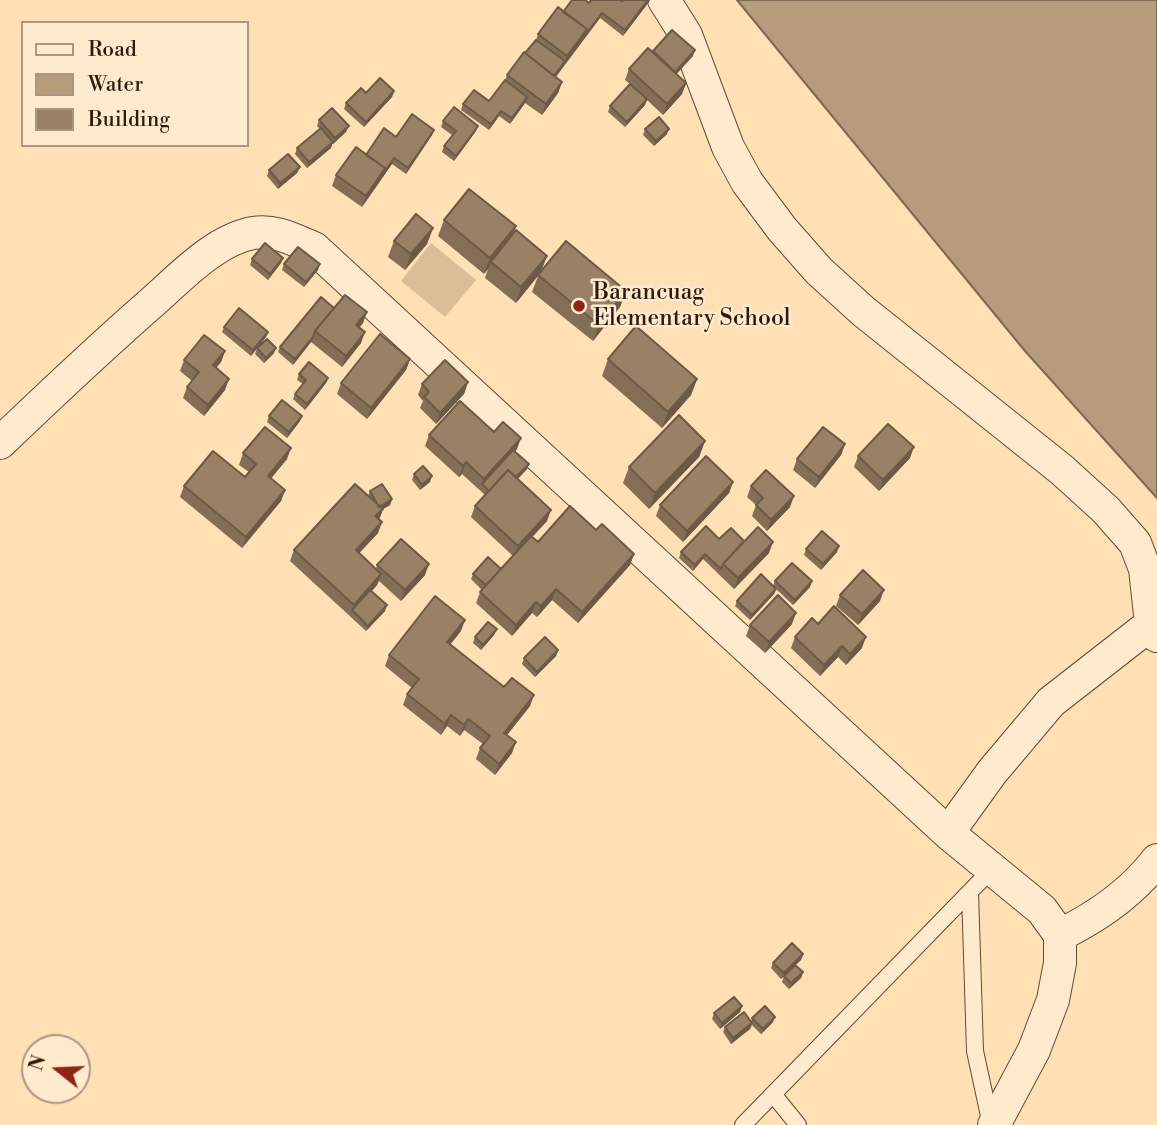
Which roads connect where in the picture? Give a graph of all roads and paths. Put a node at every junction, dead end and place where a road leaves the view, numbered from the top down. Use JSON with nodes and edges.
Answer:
{"nodes":[{"id":1,"x":664,"y":0,"type":"edge"},
{"id":2,"x":0,"y":443,"type":"edge"},
{"id":3,"x":1154,"y":630,"type":"edge"},
{"id":4,"x":948,"y":834,"type":"junction"},
{"id":5,"x":1157,"y":860,"type":"edge"},
{"id":6,"x":992,"y":869,"type":"junction"},
{"id":7,"x":970,"y":892,"type":"junction"},
{"id":8,"x":1060,"y":935,"type":"junction"},
{"id":9,"x":773,"y":1094,"type":"junction"},
{"id":10,"x":743,"y":1125,"type":"edge"},
{"id":11,"x":798,"y":1125,"type":"edge"},
{"id":12,"x":993,"y":1125,"type":"edge"}],
"edges":[{"from":1,"to":3,"type":"street"},
{"from":2,"to":4,"type":"street"},
{"from":3,"to":4,"type":"street"},
{"from":4,"to":6,"type":"street"},
{"from":5,"to":8,"type":"street"},
{"from":6,"to":7,"type":"lane"},
{"from":6,"to":8,"type":"street"},
{"from":7,"to":9,"type":"lane"},
{"from":7,"to":12,"type":"lane"},
{"from":8,"to":12,"type":"street"},
{"from":9,"to":10,"type":"lane"},
{"from":9,"to":11,"type":"lane"}]}
